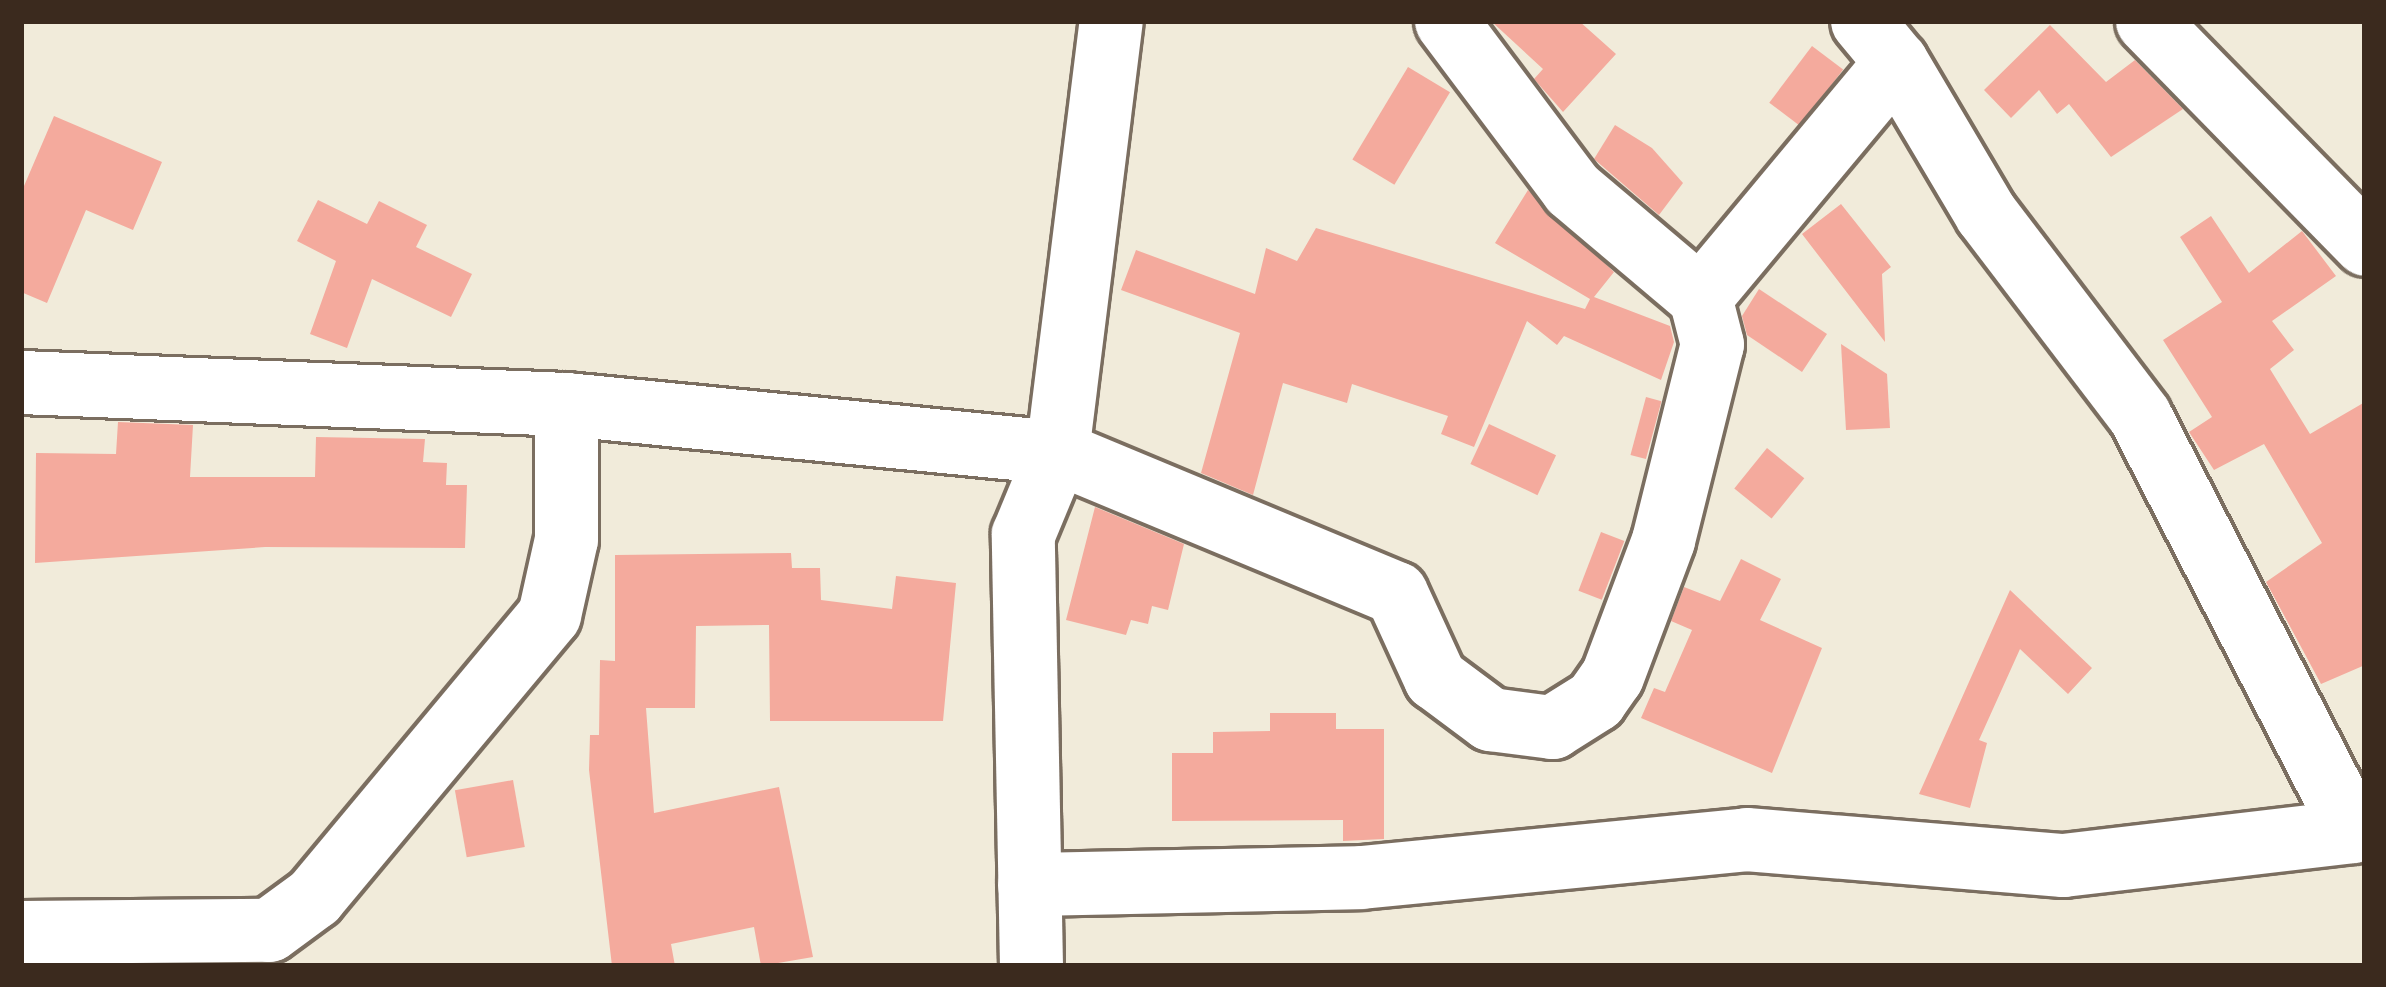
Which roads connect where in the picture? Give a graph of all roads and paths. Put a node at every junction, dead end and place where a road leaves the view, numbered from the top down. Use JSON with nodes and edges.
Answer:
{"nodes":[{"id":1,"x":1111,"y":21,"type":"edge"},
{"id":2,"x":1446,"y":21,"type":"edge"},
{"id":3,"x":2147,"y":21,"type":"edge"},
{"id":4,"x":1879,"y":42,"type":"edge"},
{"id":5,"x":2365,"y":244,"type":"edge"},
{"id":6,"x":1700,"y":297,"type":"junction"},
{"id":7,"x":21,"y":382,"type":"edge"},
{"id":8,"x":566,"y":404,"type":"junction"},
{"id":9,"x":1057,"y":452,"type":"junction"},
{"id":10,"x":1029,"y":884,"type":"junction"},
{"id":11,"x":21,"y":932,"type":"edge"},
{"id":12,"x":1031,"y":966,"type":"edge"}],
"edges":[{"from":1,"to":9,"type":"street"},
{"from":2,"to":6,"type":"street"},
{"from":3,"to":5,"type":"street"},
{"from":4,"to":6,"type":"street"},
{"from":4,"to":10,"type":"street"},
{"from":6,"to":9,"type":"street"},
{"from":7,"to":8,"type":"street"},
{"from":8,"to":9,"type":"street"},
{"from":8,"to":11,"type":"street"},
{"from":9,"to":10,"type":"street"},
{"from":10,"to":12,"type":"street"}]}
